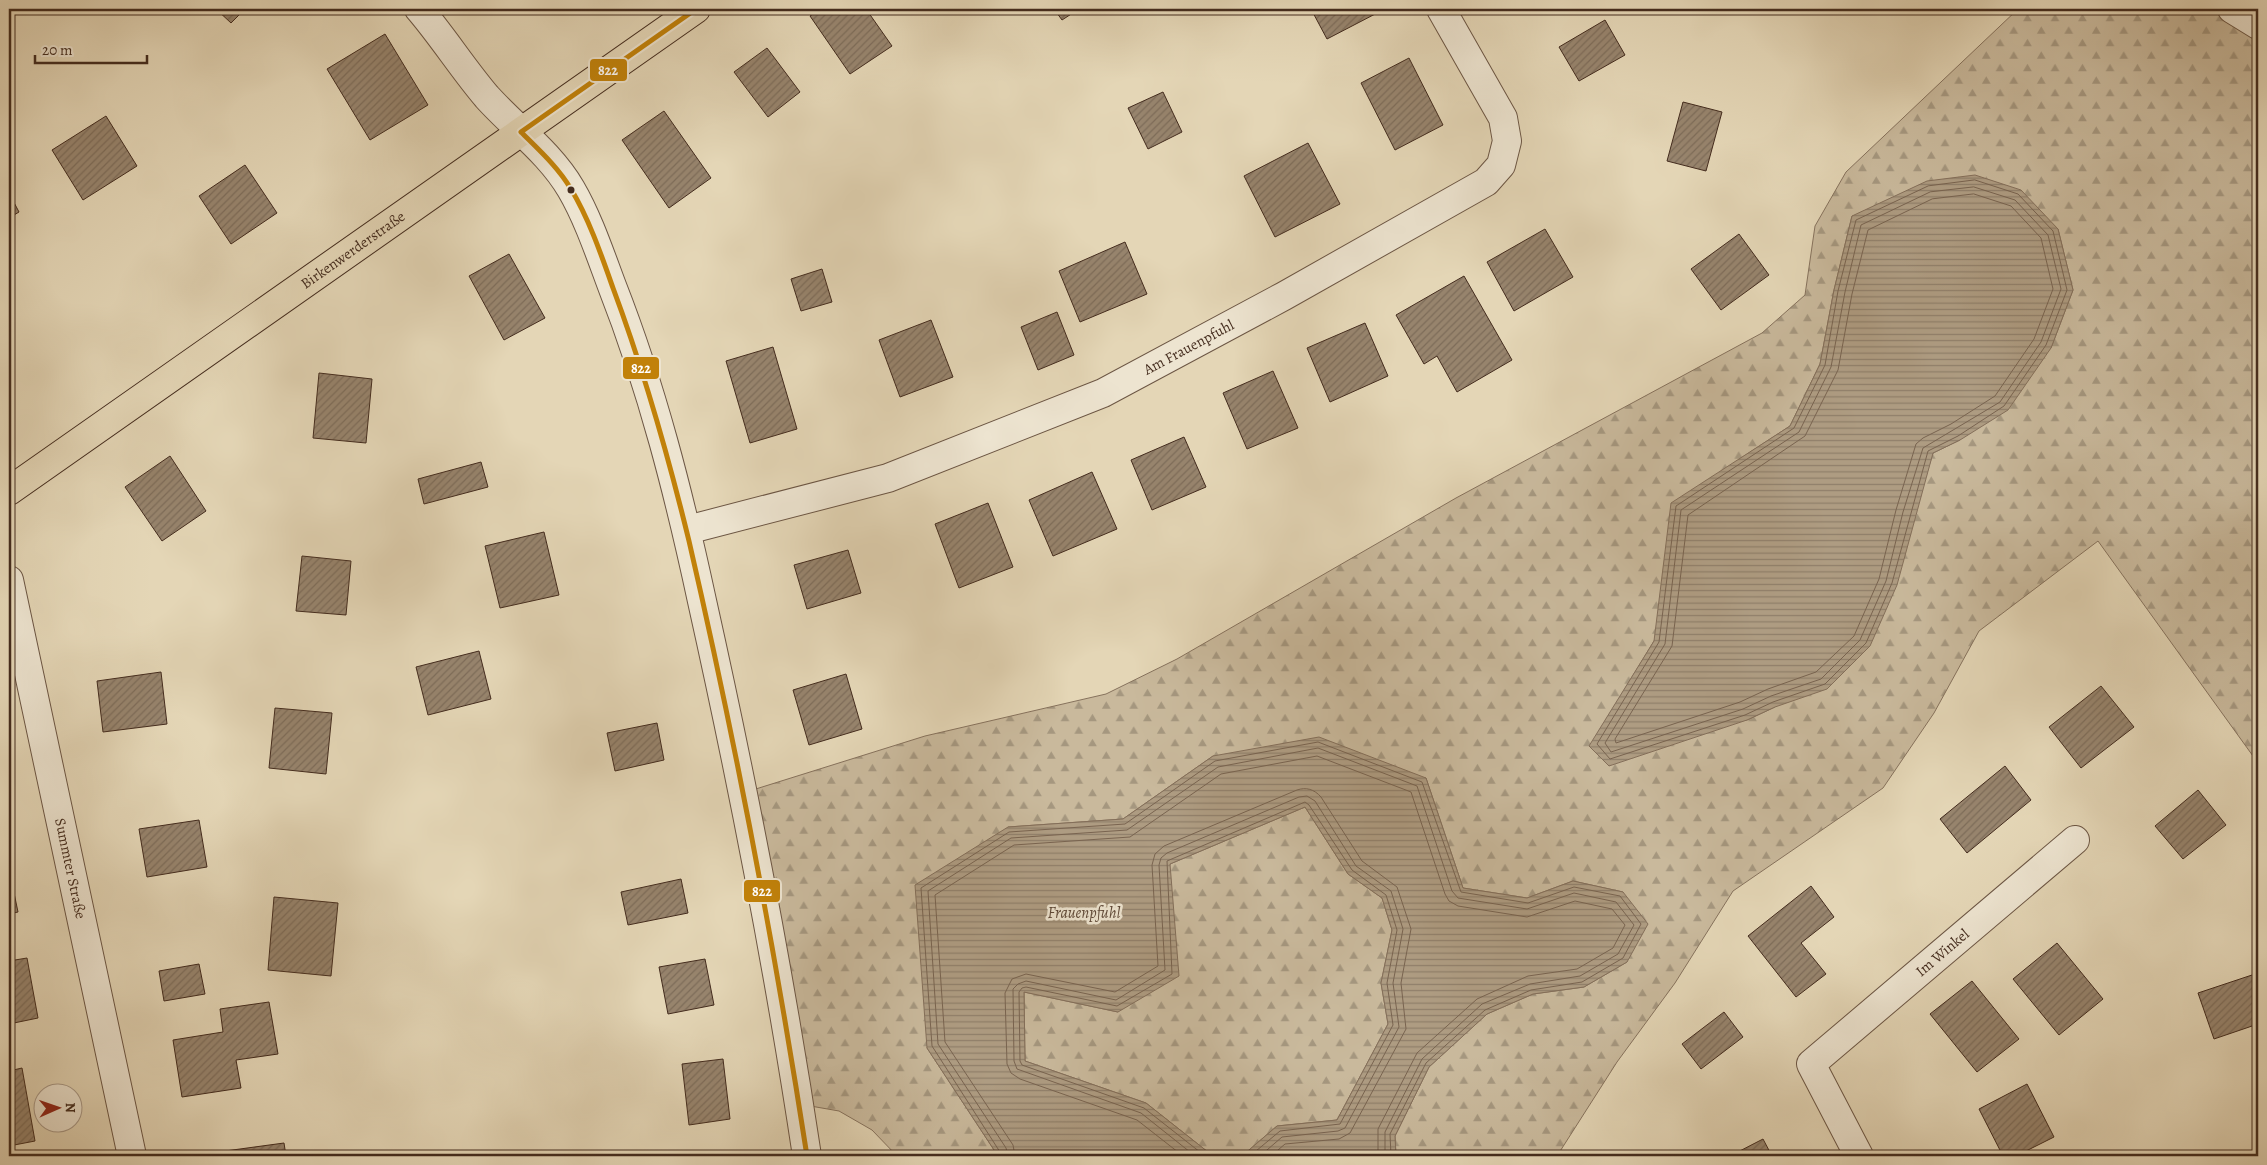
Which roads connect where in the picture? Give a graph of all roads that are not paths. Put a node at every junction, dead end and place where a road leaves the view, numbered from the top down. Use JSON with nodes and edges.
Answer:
{"nodes":[{"id":1,"x":696,"y":9,"type":"edge"},
{"id":2,"x":1440,"y":9,"type":"edge"},
{"id":3,"x":2232,"y":9,"type":"edge"},
{"id":4,"x":431,"y":15,"type":"edge"},
{"id":5,"x":2258,"y":25,"type":"edge"},
{"id":6,"x":521,"y":132,"type":"junction"},
{"id":7,"x":9,"y":491,"type":"edge"},
{"id":8,"x":687,"y":530,"type":"junction"},
{"id":9,"x":9,"y":580,"type":"edge"},
{"id":10,"x":2075,"y":840,"type":"dead end"},
{"id":11,"x":132,"y":1156,"type":"edge"},
{"id":12,"x":807,"y":1156,"type":"edge"},
{"id":13,"x":1859,"y":1156,"type":"edge"}],
"edges":[{"from":1,"to":6,"type":"main road","name":"Birkenwerderstraße"},
{"from":2,"to":8,"type":"street","name":"Am Frauenpfuhl"},
{"from":3,"to":5,"type":"street"},
{"from":4,"to":6,"type":"street"},
{"from":6,"to":7,"type":"main road","name":"Birkenwerderstraße"},
{"from":6,"to":8,"type":"street"},
{"from":8,"to":12,"type":"street"},
{"from":9,"to":11,"type":"street","name":"Summter Straße"},
{"from":10,"to":13,"type":"street","name":"Im Winkel"}]}
